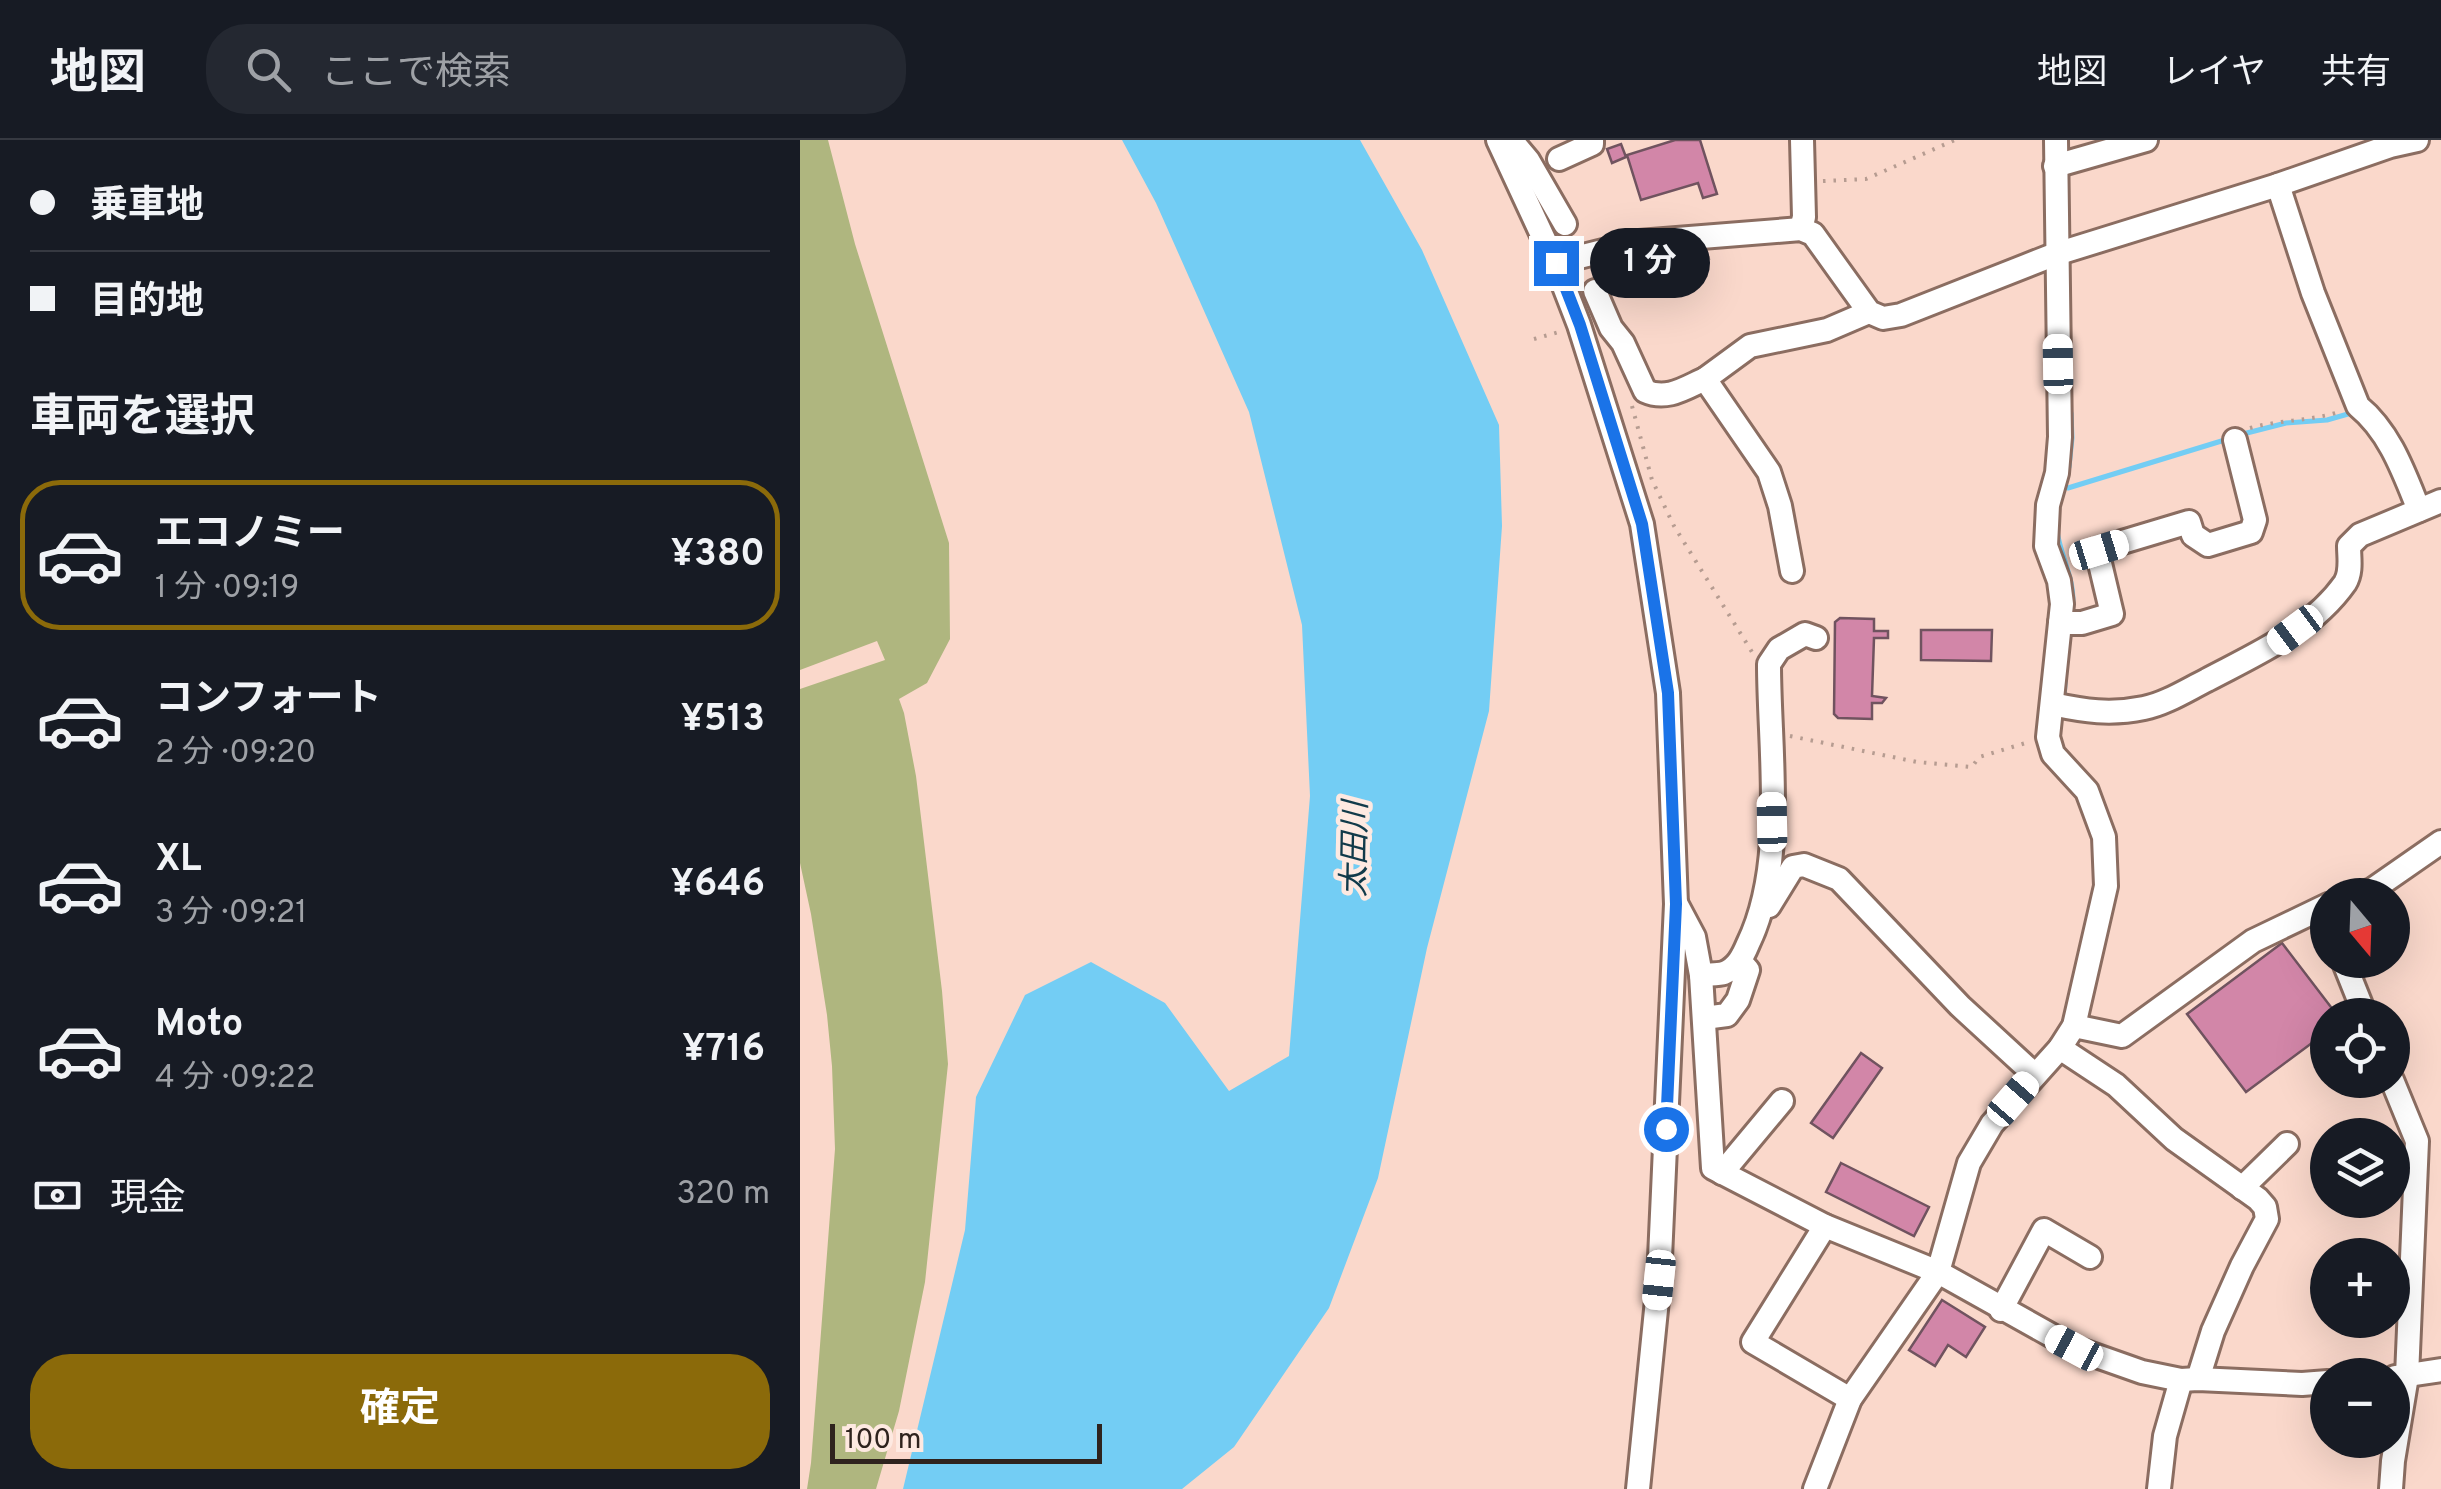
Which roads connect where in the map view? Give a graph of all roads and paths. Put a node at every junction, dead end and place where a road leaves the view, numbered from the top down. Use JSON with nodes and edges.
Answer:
{"nodes":[{"id":1,"x":1498,"y":140,"type":"edge"},
{"id":2,"x":1511,"y":140,"type":"edge"},
{"id":3,"x":1592,"y":140,"type":"edge"},
{"id":4,"x":1802,"y":140,"type":"edge"},
{"id":5,"x":1955,"y":140,"type":"edge"},
{"id":6,"x":2056,"y":140,"type":"edge"},
{"id":7,"x":2146,"y":140,"type":"edge"},
{"id":8,"x":2418,"y":140,"type":"edge"},
{"id":9,"x":1558,"y":159,"type":"dead end"},
{"id":10,"x":2055,"y":166,"type":"junction"},
{"id":11,"x":1803,"y":182,"type":"junction"},
{"id":12,"x":2278,"y":185,"type":"junction"},
{"id":13,"x":1565,"y":224,"type":"dead end"},
{"id":14,"x":1800,"y":228,"type":"junction"},
{"id":15,"x":2056,"y":254,"type":"junction"},
{"id":16,"x":1556,"y":263,"type":"junction"},
{"id":17,"x":1595,"y":291,"type":"dead end"},
{"id":18,"x":1869,"y":312,"type":"junction"},
{"id":19,"x":1572,"y":328,"type":"dead end"},
{"id":20,"x":1611,"y":328,"type":"junction"},
{"id":21,"x":1534,"y":340,"type":"dead end"},
{"id":22,"x":1617,"y":354,"type":"dead end"},
{"id":23,"x":1705,"y":379,"type":"junction"},
{"id":24,"x":2358,"y":406,"type":"junction"},
{"id":25,"x":1632,"y":408,"type":"dead end"},
{"id":26,"x":2243,"y":434,"type":"joint"},
{"id":27,"x":2430,"y":506,"type":"edge"},
{"id":28,"x":1792,"y":571,"type":"dead end"},
{"id":29,"x":2060,"y":623,"type":"junction"},
{"id":30,"x":1816,"y":638,"type":"dead end"},
{"id":31,"x":1769,"y":664,"type":"junction"},
{"id":32,"x":2052,"y":704,"type":"junction"},
{"id":33,"x":1787,"y":723,"type":"dead end"},
{"id":34,"x":2048,"y":737,"type":"junction"},
{"id":35,"x":2441,"y":842,"type":"edge"},
{"id":36,"x":2389,"y":878,"type":"edge"},
{"id":37,"x":1676,"y":904,"type":"junction"},
{"id":38,"x":2310,"y":917,"type":"edge"},
{"id":39,"x":1759,"y":922,"type":"junction"},
{"id":40,"x":1740,"y":961,"type":"junction"},
{"id":41,"x":1701,"y":975,"type":"junction"},
{"id":42,"x":1704,"y":1018,"type":"junction"},
{"id":43,"x":2074,"y":1026,"type":"junction"},
{"id":44,"x":2060,"y":1048,"type":"junction"},
{"id":45,"x":2034,"y":1074,"type":"junction"},
{"id":46,"x":2399,"y":1098,"type":"edge"},
{"id":47,"x":1782,"y":1101,"type":"dead end"},
{"id":48,"x":2287,"y":1144,"type":"dead end"},
{"id":49,"x":1722,"y":1173,"type":"junction"},
{"id":50,"x":2242,"y":1188,"type":"junction"},
{"id":51,"x":1825,"y":1226,"type":"junction"},
{"id":52,"x":2090,"y":1257,"type":"dead end"},
{"id":53,"x":1938,"y":1272,"type":"junction"},
{"id":54,"x":2001,"y":1310,"type":"junction"},
{"id":55,"x":2401,"y":1358,"type":"edge"},
{"id":56,"x":2441,"y":1370,"type":"edge"},
{"id":57,"x":2410,"y":1375,"type":"edge"},
{"id":58,"x":2189,"y":1380,"type":"junction"},
{"id":59,"x":2310,"y":1383,"type":"edge"},
{"id":60,"x":1850,"y":1399,"type":"junction"},
{"id":61,"x":2393,"y":1458,"type":"edge"},
{"id":62,"x":1638,"y":1489,"type":"edge"},
{"id":63,"x":1815,"y":1489,"type":"edge"},
{"id":64,"x":2159,"y":1489,"type":"edge"},
{"id":65,"x":2391,"y":1489,"type":"edge"}],
"edges":[{"from":1,"to":16,"type":"street"},
{"from":2,"to":13,"type":"street"},
{"from":3,"to":9,"type":"street"},
{"from":4,"to":11,"type":"street"},
{"from":5,"to":11,"type":"path"},
{"from":6,"to":10,"type":"street"},
{"from":7,"to":10,"type":"street"},
{"from":8,"to":12,"type":"street"},
{"from":10,"to":15,"type":"street"},
{"from":11,"to":14,"type":"street"},
{"from":12,"to":15,"type":"street"},
{"from":12,"to":24,"type":"street"},
{"from":14,"to":16,"type":"street"},
{"from":14,"to":18,"type":"street"},
{"from":15,"to":18,"type":"street"},
{"from":15,"to":29,"type":"street"},
{"from":16,"to":37,"type":"street"},
{"from":17,"to":20,"type":"street"},
{"from":18,"to":23,"type":"street"},
{"from":19,"to":21,"type":"path"},
{"from":20,"to":22,"type":"street"},
{"from":20,"to":23,"type":"street"},
{"from":23,"to":28,"type":"street"},
{"from":24,"to":26,"type":"path"},
{"from":24,"to":27,"type":"street"},
{"from":25,"to":31,"type":"path"},
{"from":26,"to":29,"type":"street"},
{"from":27,"to":32,"type":"street"},
{"from":29,"to":32,"type":"street"},
{"from":30,"to":31,"type":"street"},
{"from":31,"to":39,"type":"street"},
{"from":32,"to":34,"type":"street"},
{"from":33,"to":34,"type":"path"},
{"from":34,"to":43,"type":"street"},
{"from":35,"to":36,"type":"street"},
{"from":37,"to":41,"type":"street"},
{"from":37,"to":62,"type":"street"},
{"from":38,"to":43,"type":"street"},
{"from":39,"to":40,"type":"street"},
{"from":39,"to":45,"type":"street"},
{"from":40,"to":41,"type":"street"},
{"from":40,"to":42,"type":"street"},
{"from":41,"to":42,"type":"street"},
{"from":42,"to":49,"type":"street"},
{"from":43,"to":44,"type":"street"},
{"from":44,"to":45,"type":"street"},
{"from":44,"to":50,"type":"street"},
{"from":45,"to":53,"type":"street"},
{"from":46,"to":55,"type":"street"},
{"from":47,"to":49,"type":"street"},
{"from":48,"to":50,"type":"street"},
{"from":49,"to":51,"type":"street"},
{"from":50,"to":58,"type":"street"},
{"from":51,"to":53,"type":"street"},
{"from":51,"to":60,"type":"street"},
{"from":52,"to":54,"type":"street"},
{"from":53,"to":54,"type":"street"},
{"from":53,"to":60,"type":"street"},
{"from":54,"to":58,"type":"street"},
{"from":56,"to":57,"type":"street"},
{"from":58,"to":59,"type":"street"},
{"from":58,"to":64,"type":"street"},
{"from":60,"to":63,"type":"street"},
{"from":61,"to":65,"type":"street"}]}
